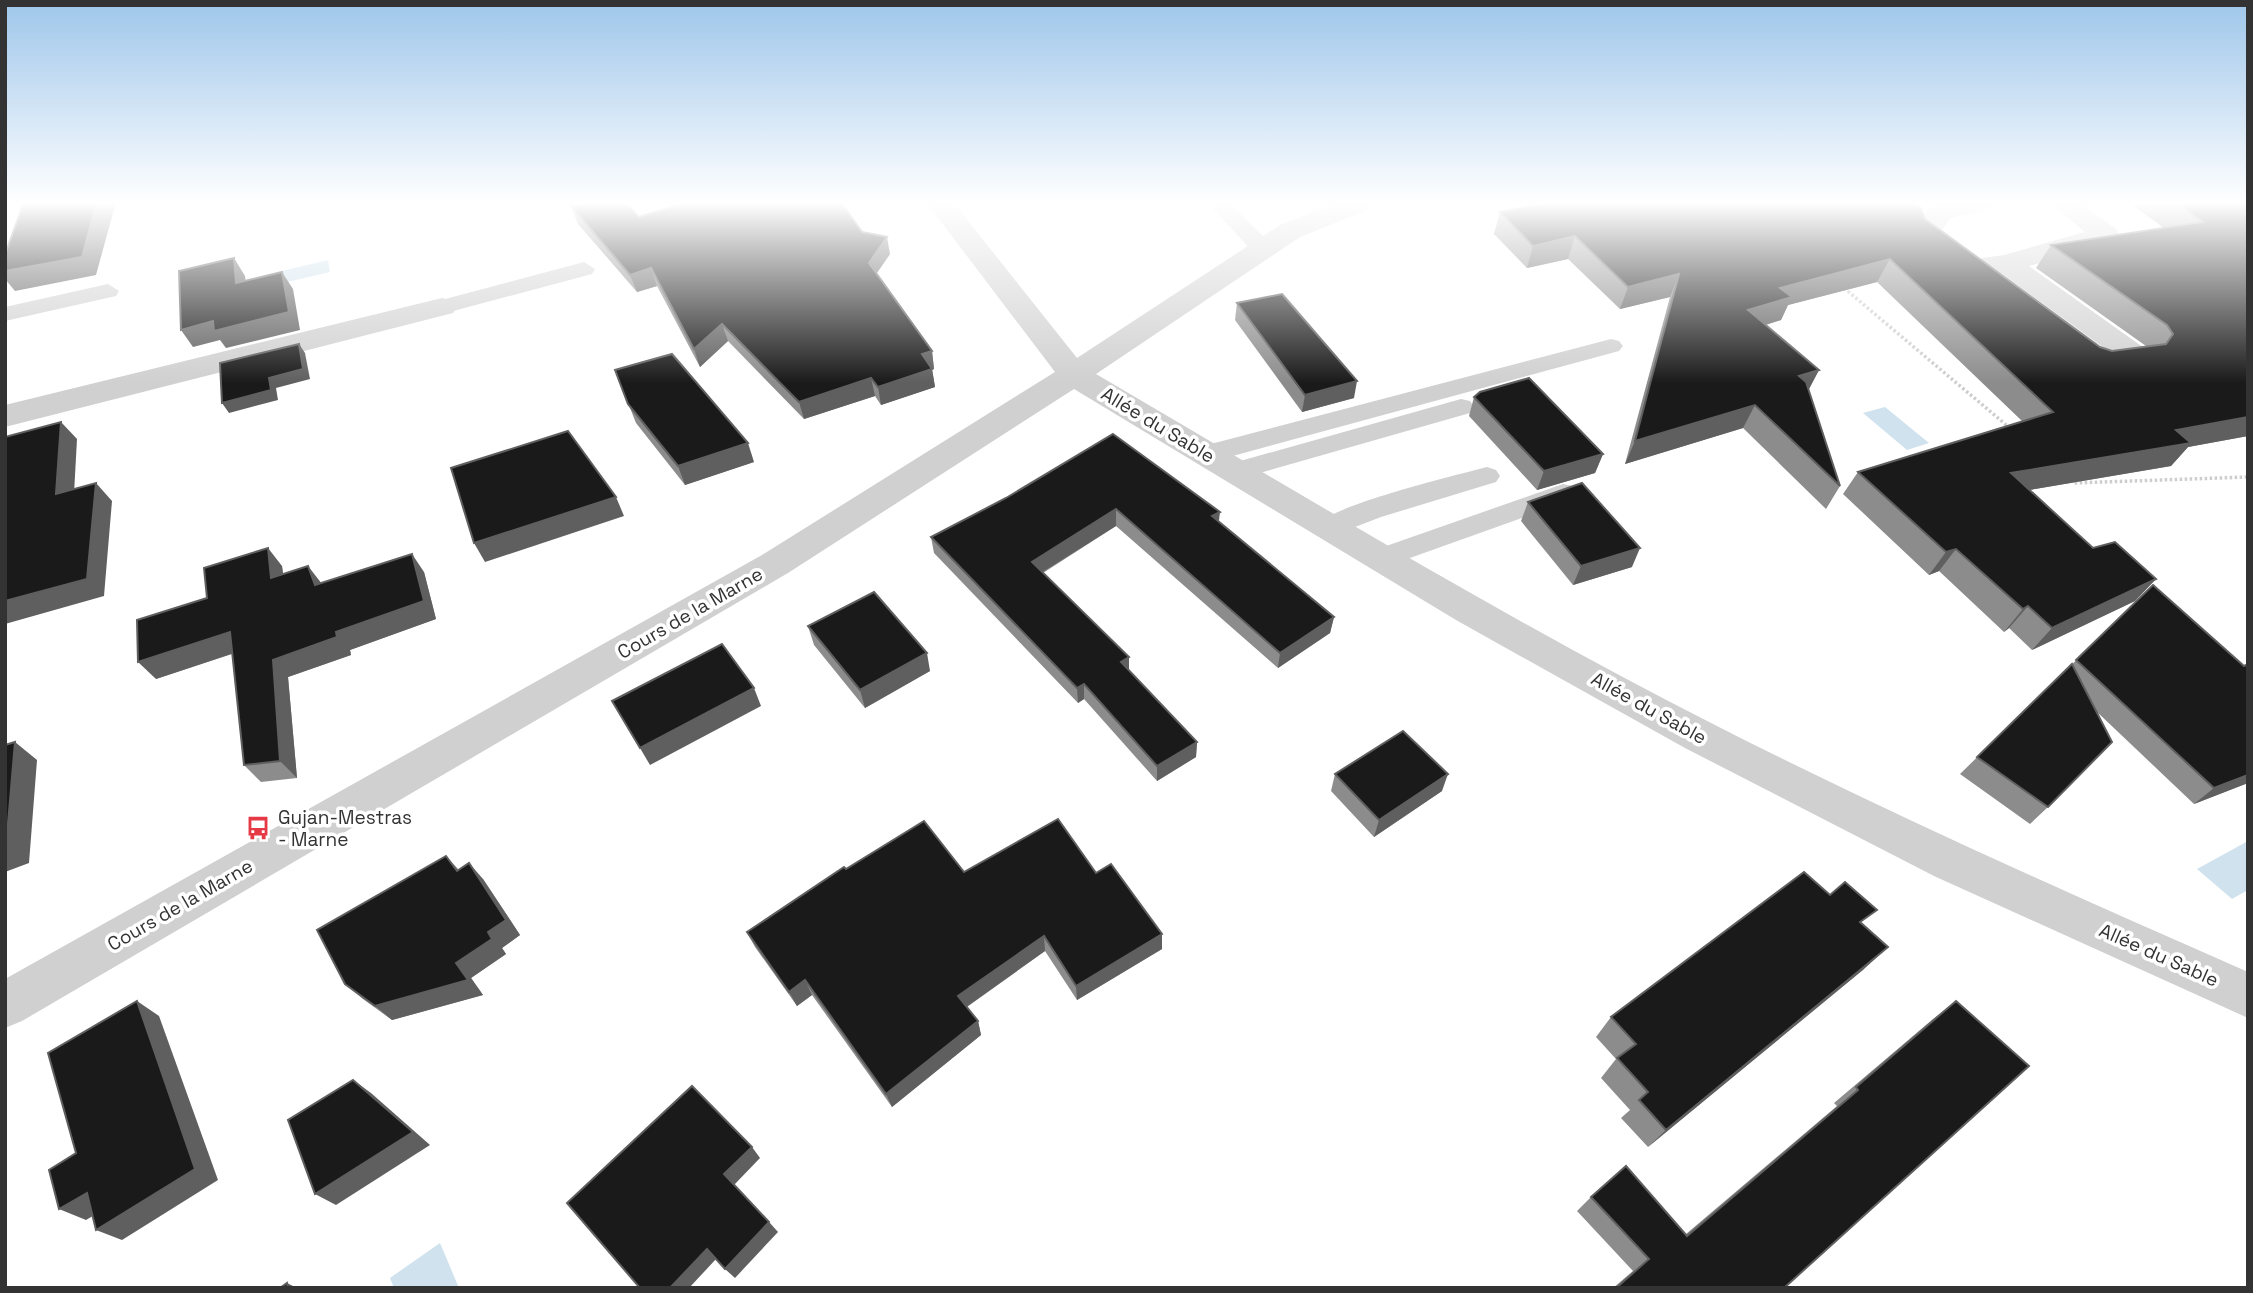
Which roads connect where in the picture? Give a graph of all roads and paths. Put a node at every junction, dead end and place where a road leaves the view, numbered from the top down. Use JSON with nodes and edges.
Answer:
{"nodes":[{"id":1,"x":986,"y":262,"type":"edge"},
{"id":2,"x":1243,"y":262,"type":"edge"},
{"id":3,"x":1961,"y":262,"type":"edge"},
{"id":4,"x":2007,"y":263,"type":"joint"},
{"id":5,"x":1969,"y":269,"type":"junction"},
{"id":6,"x":583,"y":270,"type":"dead end"},
{"id":7,"x":1835,"y":281,"type":"edge"},
{"id":8,"x":108,"y":291,"type":"dead end"},
{"id":9,"x":442,"y":307,"type":"joint"},
{"id":10,"x":5,"y":314,"type":"edge"},
{"id":11,"x":1611,"y":346,"type":"dead end"},
{"id":12,"x":1074,"y":375,"type":"junction"},
{"id":13,"x":1559,"y":380,"type":"dead end"},
{"id":14,"x":5,"y":416,"type":"edge"},
{"id":15,"x":2012,"y":430,"type":"edge"},
{"id":16,"x":1221,"y":462,"type":"junction"},
{"id":17,"x":2064,"y":474,"type":"edge"},
{"id":18,"x":1487,"y":476,"type":"dead end"},
{"id":19,"x":2248,"y":477,"type":"edge"},
{"id":20,"x":1577,"y":488,"type":"edge"},
{"id":21,"x":1329,"y":527,"type":"junction"},
{"id":22,"x":1382,"y":558,"type":"junction"},
{"id":23,"x":2248,"y":995,"type":"edge"},
{"id":24,"x":5,"y":1004,"type":"edge"}],
"edges":[{"from":1,"to":12,"type":"street"},
{"from":2,"to":12,"type":"street","name":"Cours de la Marne"},
{"from":3,"to":5,"type":"street"},
{"from":4,"to":5,"type":"street"},
{"from":4,"to":5,"type":"street"},
{"from":6,"to":9,"type":"lane"},
{"from":7,"to":15,"type":"path"},
{"from":8,"to":10,"type":"lane"},
{"from":9,"to":14,"type":"street"},
{"from":11,"to":16,"type":"lane"},
{"from":12,"to":16,"type":"street","name":"Allée du Sable"},
{"from":12,"to":24,"type":"street","name":"Cours de la Marne"},
{"from":13,"to":16,"type":"lane"},
{"from":16,"to":21,"type":"street","name":"Allée du Sable"},
{"from":17,"to":19,"type":"path"},
{"from":18,"to":21,"type":"lane"},
{"from":20,"to":22,"type":"lane"},
{"from":21,"to":22,"type":"street","name":"Allée du Sable"},
{"from":22,"to":23,"type":"street","name":"Allée du Sable"}]}
